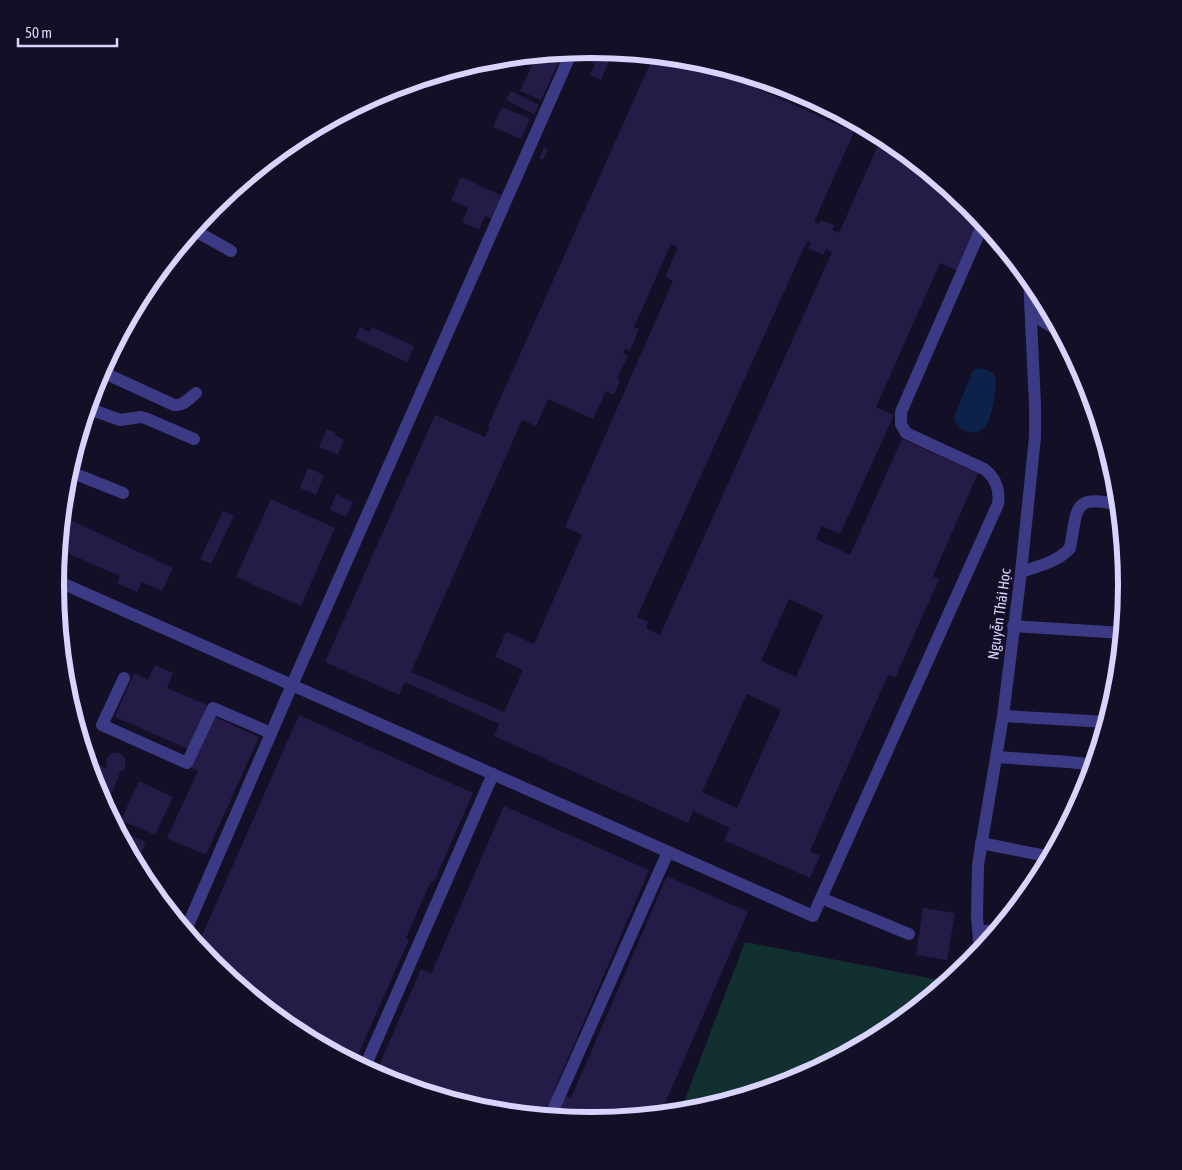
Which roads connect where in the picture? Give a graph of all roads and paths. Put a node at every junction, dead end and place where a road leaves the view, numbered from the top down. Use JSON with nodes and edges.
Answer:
{"nodes":[{"id":1,"x":569,"y":59,"type":"edge"},
{"id":2,"x":981,"y":229,"type":"edge"},
{"id":3,"x":198,"y":232,"type":"edge"},
{"id":4,"x":232,"y":251,"type":"dead end"},
{"id":5,"x":1030,"y":292,"type":"edge"},
{"id":6,"x":1031,"y":314,"type":"junction"},
{"id":7,"x":1050,"y":326,"type":"edge"},
{"id":8,"x":108,"y":375,"type":"edge"},
{"id":9,"x":196,"y":393,"type":"dead end"},
{"id":10,"x":93,"y":410,"type":"edge"},
{"id":11,"x":194,"y":439,"type":"dead end"},
{"id":12,"x":76,"y":474,"type":"edge"},
{"id":13,"x":123,"y":493,"type":"dead end"},
{"id":14,"x":1112,"y":503,"type":"edge"},
{"id":15,"x":1021,"y":572,"type":"junction"},
{"id":16,"x":63,"y":584,"type":"edge"},
{"id":17,"x":1013,"y":626,"type":"junction"},
{"id":18,"x":1116,"y":633,"type":"edge"},
{"id":19,"x":124,"y":678,"type":"dead end"},
{"id":20,"x":292,"y":685,"type":"junction"},
{"id":21,"x":1003,"y":716,"type":"junction"},
{"id":22,"x":1101,"y":722,"type":"edge"},
{"id":23,"x":271,"y":733,"type":"junction"},
{"id":24,"x":996,"y":757,"type":"junction"},
{"id":25,"x":1087,"y":764,"type":"edge"},
{"id":26,"x":493,"y":774,"type":"junction"},
{"id":27,"x":981,"y":843,"type":"junction"},
{"id":28,"x":668,"y":852,"type":"junction"},
{"id":29,"x":1044,"y":856,"type":"edge"},
{"id":30,"x":821,"y":898,"type":"junction"},
{"id":31,"x":188,"y":925,"type":"edge"},
{"id":32,"x":979,"y":931,"type":"junction"},
{"id":33,"x":990,"y":931,"type":"edge"},
{"id":34,"x":909,"y":934,"type":"dead end"},
{"id":35,"x":981,"y":941,"type":"edge"},
{"id":36,"x":367,"y":1062,"type":"edge"},
{"id":37,"x":553,"y":1111,"type":"edge"}],
"edges":[{"from":1,"to":20,"type":"street"},
{"from":2,"to":30,"type":"street"},
{"from":3,"to":4,"type":"street"},
{"from":5,"to":6,"type":"street","name":"Nguyễn Thái Học"},
{"from":6,"to":7,"type":"street"},
{"from":6,"to":15,"type":"street","name":"Nguyễn Thái Học"},
{"from":8,"to":9,"type":"street"},
{"from":10,"to":11,"type":"street"},
{"from":12,"to":13,"type":"street"},
{"from":14,"to":15,"type":"street"},
{"from":15,"to":17,"type":"street","name":"Nguyễn Thái Học"},
{"from":16,"to":20,"type":"street"},
{"from":17,"to":18,"type":"street"},
{"from":17,"to":21,"type":"street","name":"Nguyễn Thái Học"},
{"from":19,"to":23,"type":"street"},
{"from":20,"to":23,"type":"street"},
{"from":20,"to":26,"type":"street"},
{"from":21,"to":22,"type":"street"},
{"from":21,"to":24,"type":"street","name":"Nguyễn Thái Học"},
{"from":23,"to":31,"type":"street"},
{"from":24,"to":25,"type":"street"},
{"from":24,"to":27,"type":"street","name":"Nguyễn Thái Học"},
{"from":26,"to":28,"type":"street"},
{"from":26,"to":36,"type":"street"},
{"from":27,"to":29,"type":"street"},
{"from":27,"to":32,"type":"street","name":"Nguyễn Thái Học"},
{"from":28,"to":30,"type":"street"},
{"from":28,"to":37,"type":"street"},
{"from":30,"to":34,"type":"street"},
{"from":32,"to":33,"type":"street"},
{"from":32,"to":35,"type":"street","name":"Nguyễn Thái Học"}]}
